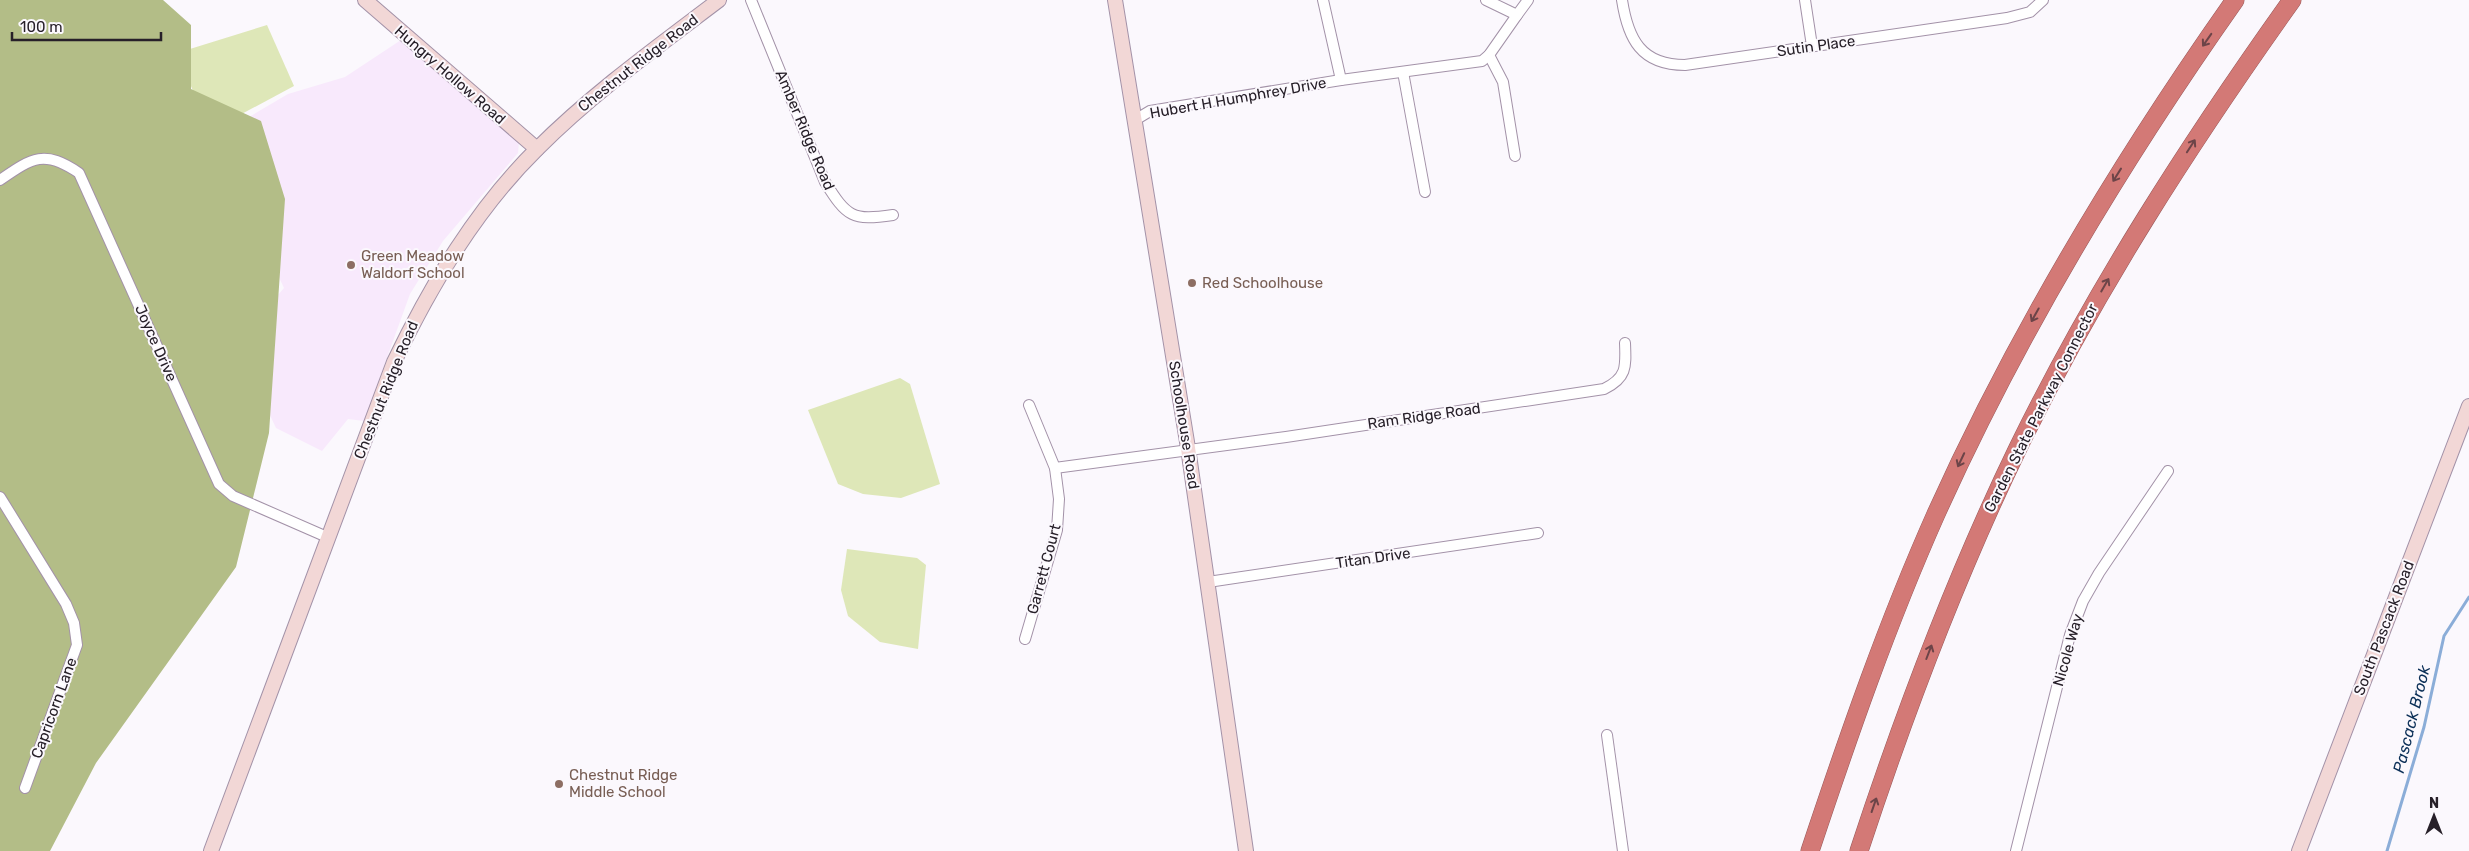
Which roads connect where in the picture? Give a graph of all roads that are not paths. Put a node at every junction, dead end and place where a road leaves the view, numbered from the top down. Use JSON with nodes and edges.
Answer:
{"nodes":[{"id":1,"x":365,"y":0,"type":"edge"},
{"id":2,"x":719,"y":0,"type":"edge"},
{"id":3,"x":751,"y":0,"type":"edge"},
{"id":4,"x":1114,"y":0,"type":"edge"},
{"id":5,"x":1323,"y":0,"type":"edge"},
{"id":6,"x":1486,"y":0,"type":"edge"},
{"id":7,"x":1528,"y":0,"type":"edge"},
{"id":8,"x":1622,"y":0,"type":"edge"},
{"id":9,"x":1805,"y":0,"type":"edge"},
{"id":10,"x":2043,"y":0,"type":"edge"},
{"id":11,"x":2235,"y":0,"type":"edge"},
{"id":12,"x":2292,"y":0,"type":"edge"},
{"id":13,"x":1517,"y":16,"type":"junction"},
{"id":14,"x":1812,"y":46,"type":"junction"},
{"id":15,"x":1489,"y":56,"type":"junction"},
{"id":16,"x":1403,"y":72,"type":"junction"},
{"id":17,"x":1341,"y":80,"type":"junction"},
{"id":18,"x":1135,"y":120,"type":"junction"},
{"id":19,"x":536,"y":149,"type":"junction"},
{"id":20,"x":1515,"y":156,"type":"dead end"},
{"id":21,"x":0,"y":180,"type":"edge"},
{"id":22,"x":1425,"y":192,"type":"dead end"},
{"id":23,"x":894,"y":214,"type":"dead end"},
{"id":24,"x":1625,"y":343,"type":"dead end"},
{"id":25,"x":1029,"y":406,"type":"dead end"},
{"id":26,"x":2469,"y":406,"type":"edge"},
{"id":27,"x":1188,"y":448,"type":"junction"},
{"id":28,"x":1055,"y":468,"type":"junction"},
{"id":29,"x":2168,"y":471,"type":"dead end"},
{"id":30,"x":0,"y":497,"type":"edge"},
{"id":31,"x":1538,"y":533,"type":"dead end"},
{"id":32,"x":327,"y":537,"type":"junction"},
{"id":33,"x":1208,"y":582,"type":"junction"},
{"id":34,"x":1025,"y":639,"type":"dead end"},
{"id":35,"x":1607,"y":736,"type":"dead end"},
{"id":36,"x":25,"y":788,"type":"dead end"},
{"id":37,"x":211,"y":851,"type":"edge"},
{"id":38,"x":1246,"y":851,"type":"edge"},
{"id":39,"x":1623,"y":851,"type":"edge"},
{"id":40,"x":1810,"y":851,"type":"edge"},
{"id":41,"x":1859,"y":851,"type":"edge"},
{"id":42,"x":2016,"y":851,"type":"edge"},
{"id":43,"x":2299,"y":851,"type":"edge"}],
"edges":[{"from":1,"to":19,"type":"street","name":"Hungry Hollow Road"},
{"from":2,"to":19,"type":"street","name":"Chestnut Ridge Road"},
{"from":3,"to":23,"type":"street","name":"Amber Ridge Road"},
{"from":4,"to":18,"type":"street","name":"Schoolhouse Road"},
{"from":5,"to":17,"type":"street","name":"Hubert H Humphrey Drive"},
{"from":6,"to":13,"type":"street"},
{"from":7,"to":13,"type":"street"},
{"from":8,"to":14,"type":"street","name":"Sutin Place"},
{"from":9,"to":14,"type":"street"},
{"from":10,"to":14,"type":"street","name":"Sutin Place"},
{"from":11,"to":40,"type":"highway","one_way":true},
{"from":41,"to":12,"type":"highway","name":"Garden State Parkway Connector","one_way":true},
{"from":13,"to":15,"type":"street"},
{"from":15,"to":16,"type":"street","name":"Hubert H Humphrey Drive"},
{"from":15,"to":20,"type":"street"},
{"from":16,"to":17,"type":"street","name":"Hubert H Humphrey Drive"},
{"from":16,"to":22,"type":"street"},
{"from":17,"to":18,"type":"street","name":"Hubert H Humphrey Drive"},
{"from":18,"to":27,"type":"street","name":"Schoolhouse Road"},
{"from":19,"to":32,"type":"street","name":"Chestnut Ridge Road"},
{"from":21,"to":32,"type":"street","name":"Joyce Drive"},
{"from":24,"to":27,"type":"street","name":"Ram Ridge Road"},
{"from":25,"to":28,"type":"street","name":"Garrett Court"},
{"from":26,"to":43,"type":"street","name":"South Pascack Road"},
{"from":27,"to":28,"type":"street"},
{"from":27,"to":33,"type":"street","name":"Schoolhouse Road"},
{"from":28,"to":34,"type":"street","name":"Garrett Court"},
{"from":29,"to":42,"type":"street","name":"Nicole Way"},
{"from":30,"to":36,"type":"street","name":"Capricorn Lane"},
{"from":31,"to":33,"type":"street","name":"Titan Drive"},
{"from":32,"to":37,"type":"street","name":"Chestnut Ridge Road"},
{"from":33,"to":38,"type":"street","name":"Schoolhouse Road"},
{"from":35,"to":39,"type":"street"}]}
